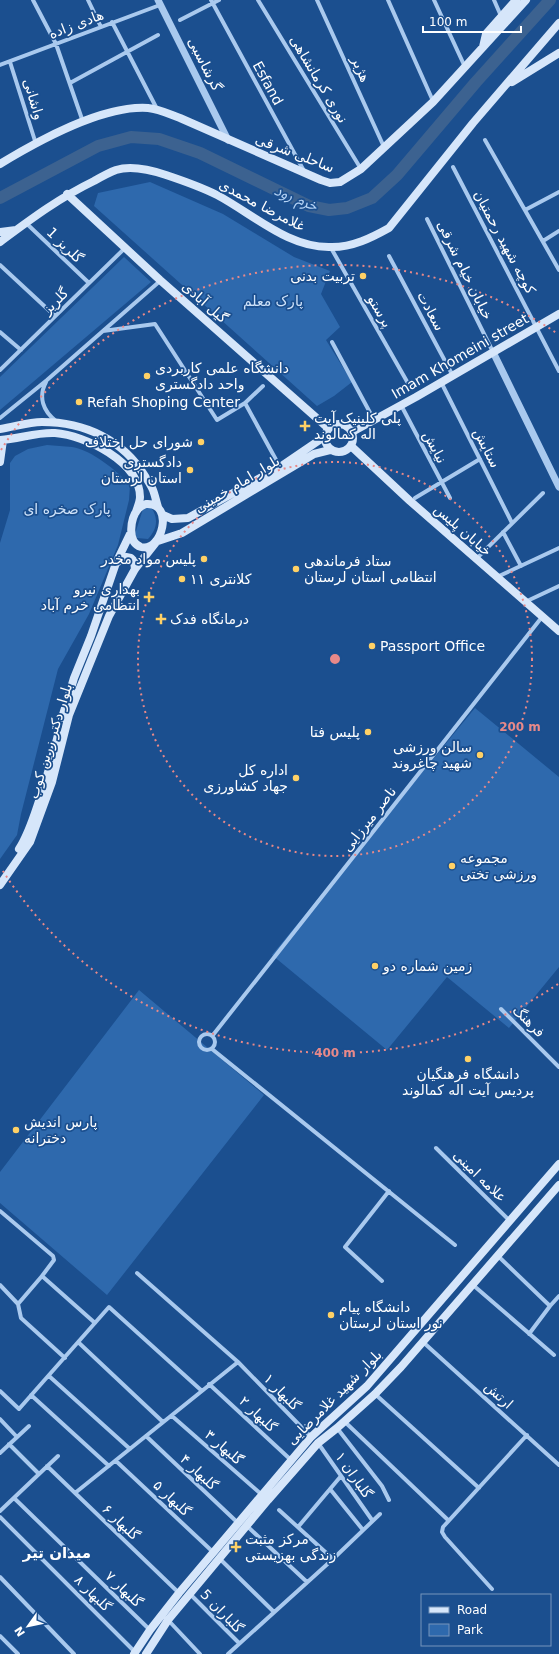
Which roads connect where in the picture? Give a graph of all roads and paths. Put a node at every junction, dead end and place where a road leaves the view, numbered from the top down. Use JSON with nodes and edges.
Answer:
{"nodes":[{"id":1,"x":32,"y":0,"type":"edge"},
{"id":2,"x":88,"y":0,"type":"edge"},
{"id":3,"x":219,"y":0,"type":"edge"},
{"id":4,"x":258,"y":0,"type":"edge"},
{"id":5,"x":317,"y":0,"type":"edge"},
{"id":6,"x":388,"y":0,"type":"edge"},
{"id":7,"x":434,"y":0,"type":"edge"},
{"id":8,"x":494,"y":0,"type":"edge"},
{"id":9,"x":516,"y":0,"type":"edge"},
{"id":10,"x":526,"y":0,"type":"edge"},
{"id":11,"x":212,"y":2,"type":"edge"},
{"id":12,"x":159,"y":3,"type":"edge"},
{"id":13,"x":501,"y":16,"type":"junction"},
{"id":14,"x":180,"y":20,"type":"dead end"},
{"id":15,"x":112,"y":22,"type":"junction"},
{"id":16,"x":559,"y":23,"type":"edge"},
{"id":17,"x":101,"y":27,"type":"junction"},
{"id":18,"x":158,"y":35,"type":"dead end"},
{"id":19,"x":56,"y":44,"type":"junction"},
{"id":20,"x":482,"y":50,"type":"junction"},
{"id":21,"x":127,"y":52,"type":"junction"},
{"id":22,"x":559,"y":53,"type":"edge"},
{"id":23,"x":10,"y":62,"type":"junction"},
{"id":24,"x":0,"y":65,"type":"edge"},
{"id":25,"x":465,"y":68,"type":"junction"},
{"id":26,"x":70,"y":83,"type":"junction"},
{"id":27,"x":504,"y":86,"type":"junction"},
{"id":28,"x":433,"y":102,"type":"junction"},
{"id":29,"x":157,"y":109,"type":"junction"},
{"id":30,"x":83,"y":122,"type":"junction"},
{"id":31,"x":228,"y":140,"type":"junction"},
{"id":32,"x":485,"y":140,"type":"dead end"},
{"id":33,"x":36,"y":144,"type":"junction"},
{"id":34,"x":384,"y":148,"type":"junction"},
{"id":35,"x":0,"y":164,"type":"edge"},
{"id":36,"x":453,"y":167,"type":"dead end"},
{"id":37,"x":361,"y":169,"type":"junction"},
{"id":38,"x":305,"y":173,"type":"junction"},
{"id":39,"x":559,"y":192,"type":"edge"},
{"id":40,"x":67,"y":194,"type":"junction"},
{"id":41,"x":524,"y":210,"type":"junction"},
{"id":42,"x":427,"y":218,"type":"dead end"},
{"id":43,"x":26,"y":223,"type":"junction"},
{"id":44,"x":16,"y":229,"type":"junction"},
{"id":45,"x":1,"y":231,"type":"edge"},
{"id":46,"x":559,"y":231,"type":"edge"},
{"id":47,"x":542,"y":241,"type":"junction"},
{"id":48,"x":0,"y":242,"type":"edge"},
{"id":49,"x":125,"y":248,"type":"junction"},
{"id":50,"x":331,"y":248,"type":"junction"},
{"id":51,"x":389,"y":256,"type":"dead end"},
{"id":52,"x":0,"y":266,"type":"edge"},
{"id":53,"x":558,"y":267,"type":"edge"},
{"id":54,"x":160,"y":280,"type":"junction"},
{"id":55,"x":89,"y":283,"type":"junction"},
{"id":56,"x":559,"y":314,"type":"edge"},
{"id":57,"x":55,"y":316,"type":"junction"},
{"id":58,"x":537,"y":327,"type":"junction"},
{"id":59,"x":103,"y":331,"type":"junction"},
{"id":60,"x":0,"y":332,"type":"edge"},
{"id":61,"x":332,"y":342,"type":"dead end"},
{"id":62,"x":21,"y":350,"type":"junction"},
{"id":63,"x":493,"y":352,"type":"junction"},
{"id":64,"x":0,"y":370,"type":"edge"},
{"id":65,"x":559,"y":370,"type":"edge"},
{"id":66,"x":453,"y":376,"type":"junction"},
{"id":67,"x":47,"y":380,"type":"junction"},
{"id":68,"x":441,"y":382,"type":"junction"},
{"id":69,"x":409,"y":385,"type":"dead end"},
{"id":70,"x":263,"y":386,"type":"dead end"},
{"id":71,"x":245,"y":403,"type":"junction"},
{"id":72,"x":401,"y":405,"type":"junction"},
{"id":73,"x":0,"y":418,"type":"edge"},
{"id":74,"x":374,"y":420,"type":"junction"},
{"id":75,"x":58,"y":423,"type":"junction"},
{"id":76,"x":328,"y":428,"type":"junction"},
{"id":77,"x":0,"y":429,"type":"edge"},
{"id":78,"x":352,"y":432,"type":"junction"},
{"id":79,"x":324,"y":437,"type":"junction"},
{"id":80,"x":1,"y":440,"type":"edge"},
{"id":81,"x":351,"y":446,"type":"junction"},
{"id":82,"x":330,"y":450,"type":"junction"},
{"id":83,"x":480,"y":459,"type":"junction"},
{"id":84,"x":0,"y":462,"type":"edge"},
{"id":85,"x":280,"y":467,"type":"junction"},
{"id":86,"x":441,"y":482,"type":"junction"},
{"id":87,"x":558,"y":482,"type":"edge"},
{"id":88,"x":543,"y":493,"type":"dead end"},
{"id":89,"x":415,"y":498,"type":"dead end"},
{"id":90,"x":450,"y":498,"type":"dead end"},
{"id":91,"x":158,"y":507,"type":"junction"},
{"id":92,"x":136,"y":512,"type":"junction"},
{"id":93,"x":162,"y":515,"type":"junction"},
{"id":94,"x":512,"y":523,"type":"junction"},
{"id":95,"x":503,"y":532,"type":"junction"},
{"id":96,"x":130,"y":534,"type":"junction"},
{"id":97,"x":157,"y":541,"type":"junction"},
{"id":98,"x":559,"y":548,"type":"edge"},
{"id":99,"x":476,"y":559,"type":"junction"},
{"id":100,"x":116,"y":563,"type":"junction"},
{"id":101,"x":521,"y":566,"type":"junction"},
{"id":102,"x":135,"y":569,"type":"junction"},
{"id":103,"x":497,"y":577,"type":"junction"},
{"id":104,"x":559,"y":586,"type":"edge"},
{"id":105,"x":525,"y":602,"type":"junction"},
{"id":106,"x":542,"y":617,"type":"junction"},
{"id":107,"x":557,"y":628,"type":"edge"},
{"id":108,"x":0,"y":876,"type":"edge"},
{"id":109,"x":0,"y":885,"type":"edge"},
{"id":110,"x":501,"y":1008,"type":"dead end"},
{"id":111,"x":213,"y":1035,"type":"junction"},
{"id":112,"x":212,"y":1049,"type":"junction"},
{"id":113,"x":559,"y":1067,"type":"edge"},
{"id":114,"x":436,"y":1148,"type":"dead end"},
{"id":115,"x":558,"y":1168,"type":"edge"},
{"id":116,"x":559,"y":1185,"type":"edge"},
{"id":117,"x":389,"y":1191,"type":"junction"},
{"id":118,"x":0,"y":1211,"type":"edge"},
{"id":119,"x":510,"y":1220,"type":"junction"},
{"id":120,"x":456,"y":1245,"type":"dead end"},
{"id":121,"x":498,"y":1255,"type":"junction"},
{"id":122,"x":137,"y":1273,"type":"dead end"},
{"id":123,"x":42,"y":1276,"type":"junction"},
{"id":124,"x":382,"y":1281,"type":"dead end"},
{"id":125,"x":0,"y":1285,"type":"edge"},
{"id":126,"x":473,"y":1285,"type":"junction"},
{"id":127,"x":559,"y":1296,"type":"edge"},
{"id":128,"x":18,"y":1304,"type":"junction"},
{"id":129,"x":550,"y":1306,"type":"junction"},
{"id":130,"x":95,"y":1323,"type":"junction"},
{"id":131,"x":530,"y":1334,"type":"junction"},
{"id":132,"x":78,"y":1342,"type":"junction"},
{"id":133,"x":423,"y":1342,"type":"junction"},
{"id":134,"x":554,"y":1355,"type":"dead end"},
{"id":135,"x":64,"y":1358,"type":"junction"},
{"id":136,"x":392,"y":1358,"type":"junction"},
{"id":137,"x":238,"y":1362,"type":"junction"},
{"id":138,"x":401,"y":1367,"type":"junction"},
{"id":139,"x":49,"y":1376,"type":"junction"},
{"id":140,"x":209,"y":1384,"type":"junction"},
{"id":141,"x":0,"y":1391,"type":"edge"},
{"id":142,"x":202,"y":1391,"type":"junction"},
{"id":143,"x":375,"y":1394,"type":"junction"},
{"id":144,"x":31,"y":1395,"type":"junction"},
{"id":145,"x":172,"y":1416,"type":"junction"},
{"id":146,"x":0,"y":1419,"type":"edge"},
{"id":147,"x":330,"y":1420,"type":"junction"},
{"id":148,"x":163,"y":1422,"type":"junction"},
{"id":149,"x":345,"y":1422,"type":"junction"},
{"id":150,"x":29,"y":1426,"type":"dead end"},
{"id":151,"x":338,"y":1428,"type":"junction"},
{"id":152,"x":527,"y":1435,"type":"junction"},
{"id":153,"x":146,"y":1436,"type":"junction"},
{"id":154,"x":311,"y":1436,"type":"junction"},
{"id":155,"x":17,"y":1437,"type":"junction"},
{"id":156,"x":318,"y":1443,"type":"junction"},
{"id":157,"x":10,"y":1444,"type":"junction"},
{"id":158,"x":130,"y":1449,"type":"junction"},
{"id":159,"x":0,"y":1453,"type":"edge"},
{"id":160,"x":58,"y":1456,"type":"dead end"},
{"id":161,"x":116,"y":1460,"type":"junction"},
{"id":162,"x":291,"y":1460,"type":"junction"},
{"id":163,"x":559,"y":1465,"type":"edge"},
{"id":164,"x":47,"y":1466,"type":"junction"},
{"id":165,"x":109,"y":1466,"type":"junction"},
{"id":166,"x":39,"y":1474,"type":"junction"},
{"id":167,"x":341,"y":1476,"type":"junction"},
{"id":168,"x":480,"y":1488,"type":"junction"},
{"id":169,"x":330,"y":1489,"type":"junction"},
{"id":170,"x":75,"y":1493,"type":"junction"},
{"id":171,"x":261,"y":1494,"type":"junction"},
{"id":172,"x":14,"y":1498,"type":"junction"},
{"id":173,"x":389,"y":1500,"type":"dead end"},
{"id":174,"x":279,"y":1510,"type":"dead end"},
{"id":175,"x":0,"y":1511,"type":"edge"},
{"id":176,"x":380,"y":1514,"type":"dead end"},
{"id":177,"x":0,"y":1517,"type":"edge"},
{"id":178,"x":372,"y":1520,"type":"junction"},
{"id":179,"x":448,"y":1520,"type":"junction"},
{"id":180,"x":238,"y":1523,"type":"junction"},
{"id":181,"x":247,"y":1526,"type":"junction"},
{"id":182,"x":298,"y":1527,"type":"junction"},
{"id":183,"x":363,"y":1530,"type":"junction"},
{"id":184,"x":213,"y":1552,"type":"junction"},
{"id":185,"x":333,"y":1558,"type":"junction"},
{"id":186,"x":220,"y":1559,"type":"junction"},
{"id":187,"x":0,"y":1577,"type":"edge"},
{"id":188,"x":307,"y":1582,"type":"junction"},
{"id":189,"x":492,"y":1589,"type":"dead end"},
{"id":190,"x":179,"y":1593,"type":"junction"},
{"id":191,"x":190,"y":1593,"type":"junction"},
{"id":192,"x":274,"y":1612,"type":"junction"},
{"id":193,"x":168,"y":1620,"type":"junction"},
{"id":194,"x":150,"y":1630,"type":"junction"},
{"id":195,"x":0,"y":1636,"type":"edge"},
{"id":196,"x":239,"y":1644,"type":"junction"},
{"id":197,"x":135,"y":1653,"type":"edge"},
{"id":198,"x":18,"y":1654,"type":"edge"},
{"id":199,"x":74,"y":1654,"type":"edge"},
{"id":200,"x":146,"y":1654,"type":"edge"},
{"id":201,"x":200,"y":1654,"type":"edge"},
{"id":202,"x":228,"y":1654,"type":"edge"}],
"edges":[{"from":1,"to":19,"type":"street"},
{"from":2,"to":17,"type":"street"},
{"from":3,"to":11,"type":"street"},
{"from":4,"to":37,"type":"street","name":"نوری کرمانشاهی"},
{"from":5,"to":34,"type":"street","name":"هژبر"},
{"from":6,"to":28,"type":"street"},
{"from":7,"to":25,"type":"street"},
{"from":8,"to":13,"type":"street"},
{"from":9,"to":13,"type":"main road"},
{"from":10,"to":20,"type":"main road","name":"ساحلی شرقی"},
{"from":11,"to":14,"type":"street"},
{"from":11,"to":38,"type":"street","name":"Esfand"},
{"from":12,"to":15,"type":"street","name":"هادی زاده"},
{"from":12,"to":31,"type":"street","name":"گرشاسبی"},
{"from":13,"to":20,"type":"main road"},
{"from":15,"to":17,"type":"street","name":"هادی زاده"},
{"from":15,"to":21,"type":"street"},
{"from":16,"to":27,"type":"main road","name":"غلامرضا محمدی"},
{"from":17,"to":19,"type":"street","name":"هادی زاده"},
{"from":18,"to":21,"type":"street"},
{"from":19,"to":23,"type":"street","name":"هادی زاده"},
{"from":19,"to":26,"type":"street"},
{"from":20,"to":25,"type":"main road","name":"ساحلی شرقی"},
{"from":21,"to":26,"type":"street"},
{"from":21,"to":29,"type":"street"},
{"from":22,"to":27,"type":"main road"},
{"from":23,"to":24,"type":"street","name":"هادی زاده"},
{"from":23,"to":33,"type":"street","name":"واشانی"},
{"from":25,"to":28,"type":"main road","name":"ساحلی شرقی"},
{"from":26,"to":30,"type":"street"},
{"from":27,"to":50,"type":"main road","name":"غلامرضا محمدی"},
{"from":28,"to":34,"type":"main road","name":"ساحلی شرقی"},
{"from":29,"to":30,"type":"main road","name":"ساحلی شرقی"},
{"from":29,"to":31,"type":"main road","name":"ساحلی شرقی"},
{"from":30,"to":33,"type":"main road","name":"ساحلی شرقی"},
{"from":31,"to":38,"type":"main road","name":"ساحلی شرقی"},
{"from":32,"to":41,"type":"street"},
{"from":33,"to":35,"type":"main road","name":"ساحلی شرقی"},
{"from":34,"to":37,"type":"main road","name":"ساحلی شرقی"},
{"from":36,"to":58,"type":"street","name":"کوچه شهید رحمتیان"},
{"from":37,"to":38,"type":"main road","name":"ساحلی شرقی"},
{"from":39,"to":41,"type":"street"},
{"from":40,"to":43,"type":"main road","name":"غلامرضا محمدی"},
{"from":40,"to":49,"type":"main road","name":"گیل آبادی"},
{"from":40,"to":50,"type":"main road","name":"غلامرضا محمدی"},
{"from":41,"to":47,"type":"street"},
{"from":42,"to":63,"type":"street","name":"خیابان خیام شرقی"},
{"from":43,"to":44,"type":"main road","name":"غلامرضا محمدی"},
{"from":43,"to":55,"type":"street","name":"گلریز 1"},
{"from":44,"to":45,"type":"main road"},
{"from":44,"to":48,"type":"main road","name":"غلامرضا محمدی"},
{"from":46,"to":47,"type":"street"},
{"from":47,"to":53,"type":"street"},
{"from":49,"to":54,"type":"main road","name":"گیل آبادی"},
{"from":49,"to":55,"type":"street","name":"گلریز"},
{"from":50,"to":69,"type":"street","name":"پرستو"},
{"from":51,"to":66,"type":"street","name":"سعادت"},
{"from":52,"to":57,"type":"street"},
{"from":54,"to":59,"type":"street"},
{"from":54,"to":76,"type":"main road","name":"گیل آبادی"},
{"from":55,"to":57,"type":"street","name":"گلریز"},
{"from":56,"to":58,"type":"main road","name":"Imam Khomeini street"},
{"from":57,"to":62,"type":"street","name":"گلریز"},
{"from":58,"to":63,"type":"main road","name":"Imam Khomeini street"},
{"from":58,"to":65,"type":"street","name":"کوچه شهید رحمتیان"},
{"from":59,"to":67,"type":"street"},
{"from":59,"to":71,"type":"street"},
{"from":60,"to":62,"type":"street"},
{"from":61,"to":74,"type":"street"},
{"from":62,"to":64,"type":"street","name":"گلریز"},
{"from":63,"to":66,"type":"main road","name":"Imam Khomeini street"},
{"from":63,"to":87,"type":"street"},
{"from":66,"to":68,"type":"main road","name":"Imam Khomeini street"},
{"from":67,"to":73,"type":"street"},
{"from":67,"to":75,"type":"street"},
{"from":68,"to":72,"type":"main road","name":"Imam Khomeini street"},
{"from":68,"to":83,"type":"street","name":"ستایش"},
{"from":70,"to":71,"type":"street"},
{"from":71,"to":85,"type":"street"},
{"from":72,"to":74,"type":"main road","name":"Imam Khomeini street"},
{"from":72,"to":86,"type":"street","name":"نیایش"},
{"from":74,"to":78,"type":"main road","name":"Imam Khomeini street"},
{"from":75,"to":77,"type":"main road"},
{"from":75,"to":91,"type":"main road"},
{"from":76,"to":78,"type":"main road"},
{"from":76,"to":79,"type":"main road"},
{"from":78,"to":81,"type":"main road"},
{"from":79,"to":82,"type":"main road"},
{"from":79,"to":85,"type":"main road","name":"بلوار امام خمینی"},
{"from":80,"to":84,"type":"main road"},
{"from":80,"to":92,"type":"main road"},
{"from":81,"to":82,"type":"main road"},
{"from":81,"to":99,"type":"main road","name":"خیابان پلیس"},
{"from":82,"to":97,"type":"main road","name":"بلوار امام خمینی"},
{"from":83,"to":86,"type":"street"},
{"from":83,"to":94,"type":"street","name":"ستایش"},
{"from":85,"to":93,"type":"main road","name":"بلوار امام خمینی"},
{"from":86,"to":89,"type":"street"},
{"from":86,"to":90,"type":"street","name":"نیایش"},
{"from":88,"to":94,"type":"street"},
{"from":91,"to":92,"type":"main road"},
{"from":91,"to":93,"type":"main road"},
{"from":92,"to":96,"type":"main road"},
{"from":93,"to":97,"type":"main road"},
{"from":94,"to":95,"type":"street"},
{"from":95,"to":99,"type":"street"},
{"from":95,"to":101,"type":"street"},
{"from":96,"to":97,"type":"main road"},
{"from":96,"to":100,"type":"main road","name":"بلوار دکتر زرین کوب"},
{"from":97,"to":102,"type":"main road","name":"بلوار دکتر زرین کوب"},
{"from":98,"to":101,"type":"street"},
{"from":99,"to":103,"type":"main road","name":"خیابان پلیس"},
{"from":100,"to":102,"type":"main road"},
{"from":100,"to":108,"type":"main road","name":"بلوار دکتر زرین کوب"},
{"from":101,"to":103,"type":"street"},
{"from":102,"to":109,"type":"main road","name":"بلوار دکتر زرین کوب"},
{"from":103,"to":105,"type":"main road","name":"خیابان پلیس"},
{"from":104,"to":105,"type":"street"},
{"from":105,"to":106,"type":"main road","name":"خیابان پلیس"},
{"from":106,"to":107,"type":"main road","name":"خیابان پلیس"},
{"from":106,"to":111,"type":"street","name":"ناصر میرزایی"},
{"from":110,"to":113,"type":"street","name":"فرهنگ"},
{"from":111,"to":112,"type":"street"},
{"from":111,"to":112,"type":"street"},
{"from":112,"to":117,"type":"street"},
{"from":114,"to":119,"type":"street","name":"علامه امینی"},
{"from":115,"to":119,"type":"main road","name":"بلوار شهید غلامرضایی"},
{"from":116,"to":121,"type":"main road","name":"بلوار شهید غلامرضایی"},
{"from":117,"to":120,"type":"street"},
{"from":117,"to":124,"type":"street"},
{"from":118,"to":123,"type":"street"},
{"from":119,"to":136,"type":"main road","name":"بلوار شهید غلامرضایی"},
{"from":121,"to":126,"type":"main road","name":"بلوار شهید غلامرضایی"},
{"from":121,"to":129,"type":"street"},
{"from":122,"to":137,"type":"street","name":"گلبهار ۱"},
{"from":123,"to":128,"type":"street"},
{"from":123,"to":130,"type":"street"},
{"from":125,"to":128,"type":"street"},
{"from":126,"to":131,"type":"street"},
{"from":126,"to":133,"type":"main road","name":"بلوار شهید غلامرضایی"},
{"from":127,"to":129,"type":"street"},
{"from":128,"to":135,"type":"street"},
{"from":129,"to":131,"type":"street"},
{"from":130,"to":132,"type":"street"},
{"from":130,"to":142,"type":"street"},
{"from":131,"to":134,"type":"street"},
{"from":132,"to":135,"type":"street"},
{"from":132,"to":148,"type":"street"},
{"from":133,"to":138,"type":"main road","name":"بلوار شهید غلامرضایی"},
{"from":133,"to":152,"type":"street","name":"ارتش"},
{"from":135,"to":139,"type":"street"},
{"from":136,"to":138,"type":"main road"},
{"from":136,"to":147,"type":"main road","name":"بلوار شهید غلامرضایی"},
{"from":137,"to":140,"type":"street"},
{"from":137,"to":154,"type":"street","name":"گلبهار ۱"},
{"from":138,"to":143,"type":"main road","name":"بلوار شهید غلامرضایی"},
{"from":139,"to":144,"type":"street"},
{"from":139,"to":158,"type":"street"},
{"from":140,"to":142,"type":"street"},
{"from":140,"to":162,"type":"street","name":"گلبهار ۲"},
{"from":141,"to":144,"type":"street"},
{"from":142,"to":145,"type":"street"},
{"from":143,"to":149,"type":"main road","name":"بلوار شهید غلامرضایی"},
{"from":143,"to":168,"type":"street"},
{"from":144,"to":165,"type":"street"},
{"from":145,"to":148,"type":"street"},
{"from":145,"to":171,"type":"street","name":"۳ گلبهار"},
{"from":146,"to":155,"type":"street"},
{"from":147,"to":151,"type":"main road"},
{"from":147,"to":154,"type":"main road","name":"بلوار شهید غلامرضایی"},
{"from":148,"to":153,"type":"street"},
{"from":149,"to":151,"type":"main road","name":"بلوار شهید غلامرضایی"},
{"from":149,"to":179,"type":"street"},
{"from":150,"to":155,"type":"street"},
{"from":151,"to":156,"type":"main road","name":"بلوار شهید غلامرضایی"},
{"from":151,"to":173,"type":"street"},
{"from":152,"to":163,"type":"street","name":"ارتش"},
{"from":152,"to":168,"type":"street"},
{"from":153,"to":158,"type":"street"},
{"from":153,"to":180,"type":"street","name":"گلبهار ۴"},
{"from":154,"to":156,"type":"main road"},
{"from":154,"to":162,"type":"main road","name":"بلوار شهید غلامرضایی"},
{"from":155,"to":157,"type":"street"},
{"from":156,"to":167,"type":"street","name":"گلباران ۱"},
{"from":156,"to":181,"type":"main road","name":"بلوار شهید غلامرضایی"},
{"from":157,"to":159,"type":"street"},
{"from":157,"to":166,"type":"street"},
{"from":158,"to":161,"type":"street"},
{"from":160,"to":164,"type":"street"},
{"from":161,"to":165,"type":"street"},
{"from":161,"to":184,"type":"street","name":"گلبهار ۵"},
{"from":162,"to":171,"type":"main road","name":"بلوار شهید غلامرضایی"},
{"from":164,"to":166,"type":"street"},
{"from":164,"to":170,"type":"street","name":"گلبهار ۶"},
{"from":165,"to":170,"type":"street"},
{"from":166,"to":172,"type":"street"},
{"from":167,"to":169,"type":"street"},
{"from":167,"to":178,"type":"street","name":"گلباران ۱"},
{"from":168,"to":179,"type":"street"},
{"from":169,"to":182,"type":"street"},
{"from":169,"to":183,"type":"street"},
{"from":170,"to":190,"type":"street","name":"گلبهار ۶"},
{"from":171,"to":180,"type":"main road","name":"بلوار شهید غلامرضایی"},
{"from":172,"to":175,"type":"street"},
{"from":172,"to":194,"type":"street","name":"گلبهار ۷"},
{"from":174,"to":182,"type":"street"},
{"from":176,"to":178,"type":"street"},
{"from":177,"to":197,"type":"street","name":"گلبهار ۸"},
{"from":178,"to":183,"type":"street"},
{"from":179,"to":189,"type":"street"},
{"from":180,"to":184,"type":"main road","name":"بلوار شهید غلامرضایی"},
{"from":181,"to":186,"type":"main road","name":"بلوار شهید غلامرضایی"},
{"from":181,"to":188,"type":"street"},
{"from":182,"to":185,"type":"street"},
{"from":183,"to":185,"type":"street"},
{"from":184,"to":190,"type":"main road","name":"بلوار شهید غلامرضایی"},
{"from":185,"to":188,"type":"street"},
{"from":186,"to":191,"type":"main road","name":"بلوار شهید غلامرضایی"},
{"from":186,"to":192,"type":"street"},
{"from":187,"to":199,"type":"street"},
{"from":188,"to":192,"type":"street"},
{"from":190,"to":194,"type":"main road","name":"بلوار شهید غلامرضایی"},
{"from":191,"to":193,"type":"main road","name":"بلوار شهید غلامرضایی"},
{"from":191,"to":196,"type":"street","name":"گلباران 5"},
{"from":192,"to":196,"type":"street"},
{"from":193,"to":200,"type":"main road","name":"بلوار شهید غلامرضایی"},
{"from":193,"to":201,"type":"street"},
{"from":194,"to":197,"type":"main road","name":"بلوار شهید غلامرضایی"},
{"from":195,"to":198,"type":"street"},
{"from":196,"to":202,"type":"street"}]}
